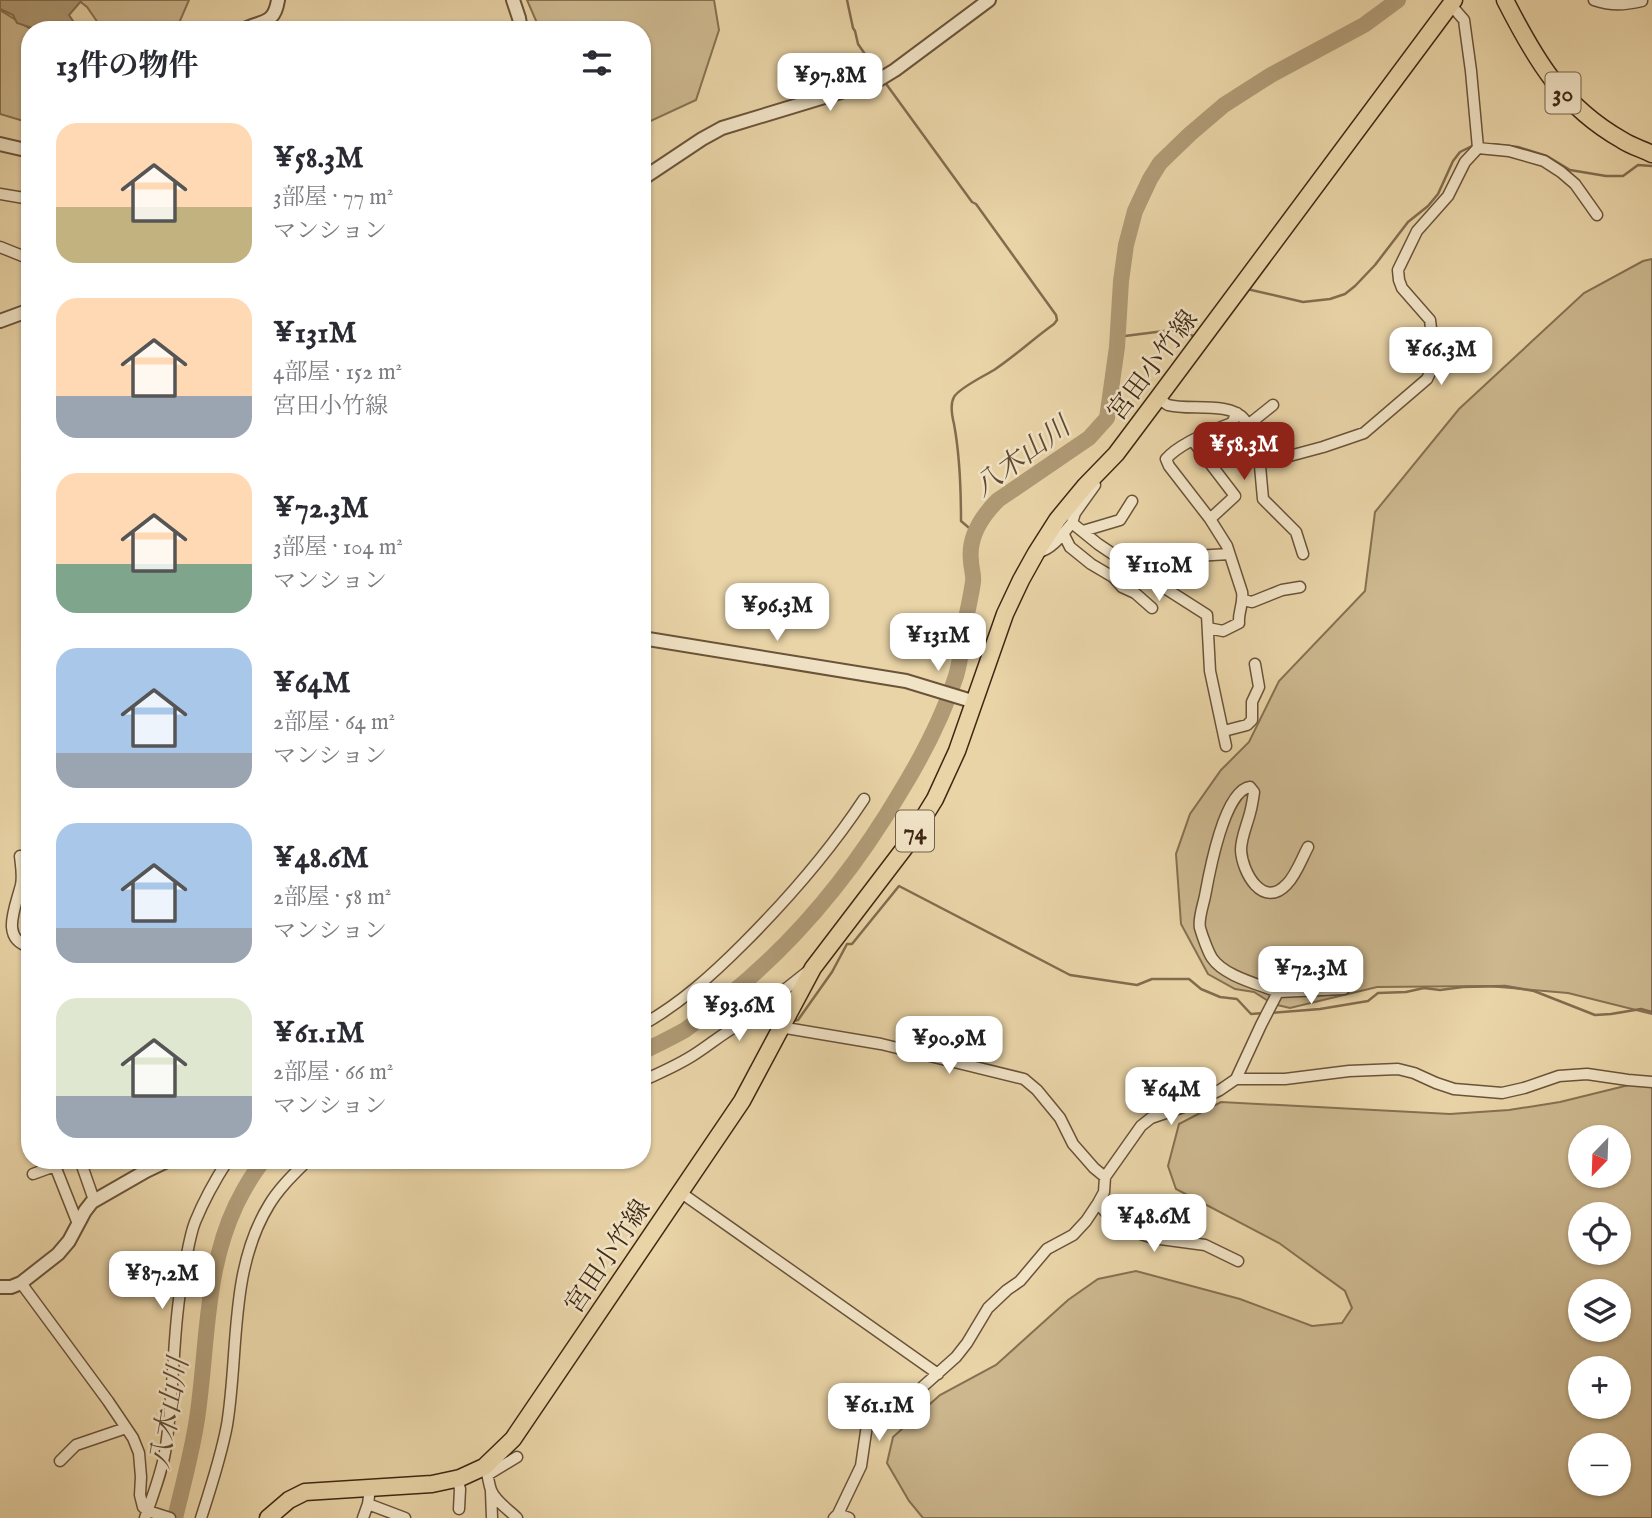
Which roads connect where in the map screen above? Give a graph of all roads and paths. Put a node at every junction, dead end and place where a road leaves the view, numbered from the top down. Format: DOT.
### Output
graph roads {
  1 [pos="278,0"];
  2 [pos="513,0"];
  3 [pos="989,0"];
  4 [pos="1506,0"];
  5 [pos="1594,0"];
  6 [pos="1642,1"];
  7 [pos="1452,2"];
  8 [pos="272,21"];
  9 [pos="520,21"];
  10 [pos="0,144"];
  11 [pos="1478,148"];
  12 [pos="21,149"];
  13 [pos="1652,154"];
  14 [pos="651,173"];
  15 [pos="0,194"];
  16 [pos="21,198"];
  17 [pos="1597,215"];
  18 [pos="0,247"];
  19 [pos="21,255"];
  20 [pos="21,313"];
  21 [pos="0,321"];
  22 [pos="1158,398"];
  23 [pos="1273,405"];
  24 [pos="1237,413"];
  25 [pos="1248,425"];
  26 [pos="1193,441"];
  27 [pos="1259,455"];
  28 [pos="1103,467"];
  29 [pos="1132,501"];
  30 [pos="1210,519"];
  31 [pos="1072,523"];
  32 [pos="1083,531"];
  33 [pos="1063,533"];
  34 [pos="1036,553"];
  35 [pos="1229,554"];
  36 [pos="1303,554"];
  37 [pos="1132,566"];
  38 [pos="1300,587"];
  39 [pos="1244,600"];
  40 [pos="1152,608"];
  41 [pos="1208,628"];
  42 [pos="651,639"];
  43 [pos="1255,664"];
  44 [pos="968,700"];
  45 [pos="1224,731"];
  46 [pos="1226,746"];
  47 [pos="864,800"];
  48 [pos="1308,847"];
  49 [pos="20,856"];
  50 [pos="21,869"];
  51 [pos="21,884"];
  52 [pos="21,944"];
  53 [pos="813,968"];
  54 [pos="1344,989"];
  55 [pos="1278,992"];
  56 [pos="651,1019"];
  57 [pos="780,1027"];
  58 [pos="651,1077"];
  59 [pos="1236,1079"];
  60 [pos="1652,1082"];
  61 [pos="47,1169"];
  62 [pos="56,1169"];
  63 [pos="83,1169"];
  64 [pos="150,1169"];
  65 [pos="222,1169"];
  66 [pos="299,1169"];
  67 [pos="33,1174"];
  68 [pos="1105,1177"];
  69 [pos="680,1192"];
  70 [pos="94,1200"];
  71 [pos="1098,1203"];
  72 [pos="78,1224"];
  73 [pos="1238,1261"];
  74 [pos="21,1283"];
  75 [pos="0,1287"];
  76 [pos="937,1374"];
  77 [pos="126,1428"];
  78 [pos="517,1457"];
  79 [pos="60,1461"];
  80 [pos="486,1471"];
  81 [pos="457,1478"];
  82 [pos="491,1490"];
  83 [pos="369,1496"];
  84 [pos="459,1509"];
  85 [pos="148,1514"];
  86 [pos="275,1516"];
  87 [pos="836,1516"];
  88 [pos="170,1518"];
  89 [pos="201,1518"];
  90 [pos="363,1518"];
  91 [pos="405,1518"];
  92 [pos="492,1518"];
  93 [pos="517,1518"];
  94 [pos="849,1518"];
  1 -- 8 [label="street"];
  2 -- 9 [label="street"];
  3 -- 14 [label="street"];
  4 -- 13 [label="main road, 30"];
  5 -- 6 [label="street"];
  7 -- 11 [label="street"];
  7 -- 22 [label="main road, 宮田小竹線 / 74"];
  10 -- 12 [label="street"];
  11 -- 17 [label="street"];
  11 -- 27 [label="street"];
  15 -- 16 [label="street"];
  18 -- 19 [label="street"];
  20 -- 21 [label="street"];
  22 -- 24 [label="street"];
  22 -- 28 [label="main road, 宮田小竹線 / 74"];
  23 -- 25 [label="street"];
  24 -- 25 [label="street"];
  24 -- 26 [label="street"];
  25 -- 27 [label="street"];
  26 -- 30 [label="street"];
  26 -- 30 [label="street"];
  27 -- 36 [label="street"];
  28 -- 31 [label="street"];
  28 -- 34 [label="main road, 宮田小竹線 / 74"];
  29 -- 32 [label="street"];
  30 -- 35 [label="street"];
  31 -- 32 [label="street"];
  31 -- 33 [label="street"];
  32 -- 37 [label="street"];
  33 -- 34 [label="street"];
  33 -- 40 [label="street"];
  34 -- 44 [label="main road, 宮田小竹線 / 74"];
  35 -- 37 [label="street"];
  35 -- 39 [label="street"];
  37 -- 41 [label="street"];
  38 -- 39 [label="street"];
  39 -- 41 [label="street"];
  41 -- 45 [label="street"];
  42 -- 44 [label="street"];
  43 -- 45 [label="street"];
  44 -- 53 [label="main road, 宮田小竹線 / 74"];
  45 -- 46 [label="street"];
  47 -- 56 [label="street"];
  48 -- 55 [label="street"];
  49 -- 50 [label="street"];
  51 -- 52 [label="street"];
  53 -- 57 [label="main road, 宮田小竹線 / 74"];
  53 -- 58 [label="street"];
  54 -- 55 [label="street"];
  55 -- 59 [label="street"];
  57 -- 68 [label="street"];
  57 -- 69 [label="main road, 宮田小竹線 / 74"];
  59 -- 60 [label="street"];
  59 -- 68 [label="street"];
  61 -- 67 [label="street"];
  62 -- 72 [label="street"];
  63 -- 70 [label="street"];
  64 -- 70 [label="street"];
  65 -- 85 [label="street"];
  66 -- 89 [label="street"];
  68 -- 71 [label="street"];
  69 -- 76 [label="street"];
  69 -- 80 [label="main road, 宮田小竹線 / 74"];
  70 -- 72 [label="street"];
  71 -- 73 [label="street"];
  71 -- 76 [label="street"];
  72 -- 74 [label="street"];
  74 -- 75 [label="street"];
  74 -- 77 [label="street"];
  76 -- 87 [label="street"];
  77 -- 79 [label="street"];
  77 -- 85 [label="street"];
  78 -- 80 [label="street"];
  80 -- 81 [label="main road, 宮田小竹線 / 74"];
  80 -- 82 [label="street"];
  81 -- 83 [label="main road, 宮田小竹線 / 74"];
  81 -- 84 [label="street"];
  82 -- 92 [label="street"];
  82 -- 93 [label="street"];
  83 -- 86 [label="main road, 宮田小竹線 / 74"];
  83 -- 90 [label="street"];
  83 -- 91 [label="street"];
  85 -- 88 [label="street"];
  87 -- 94 [label="street"];
}
